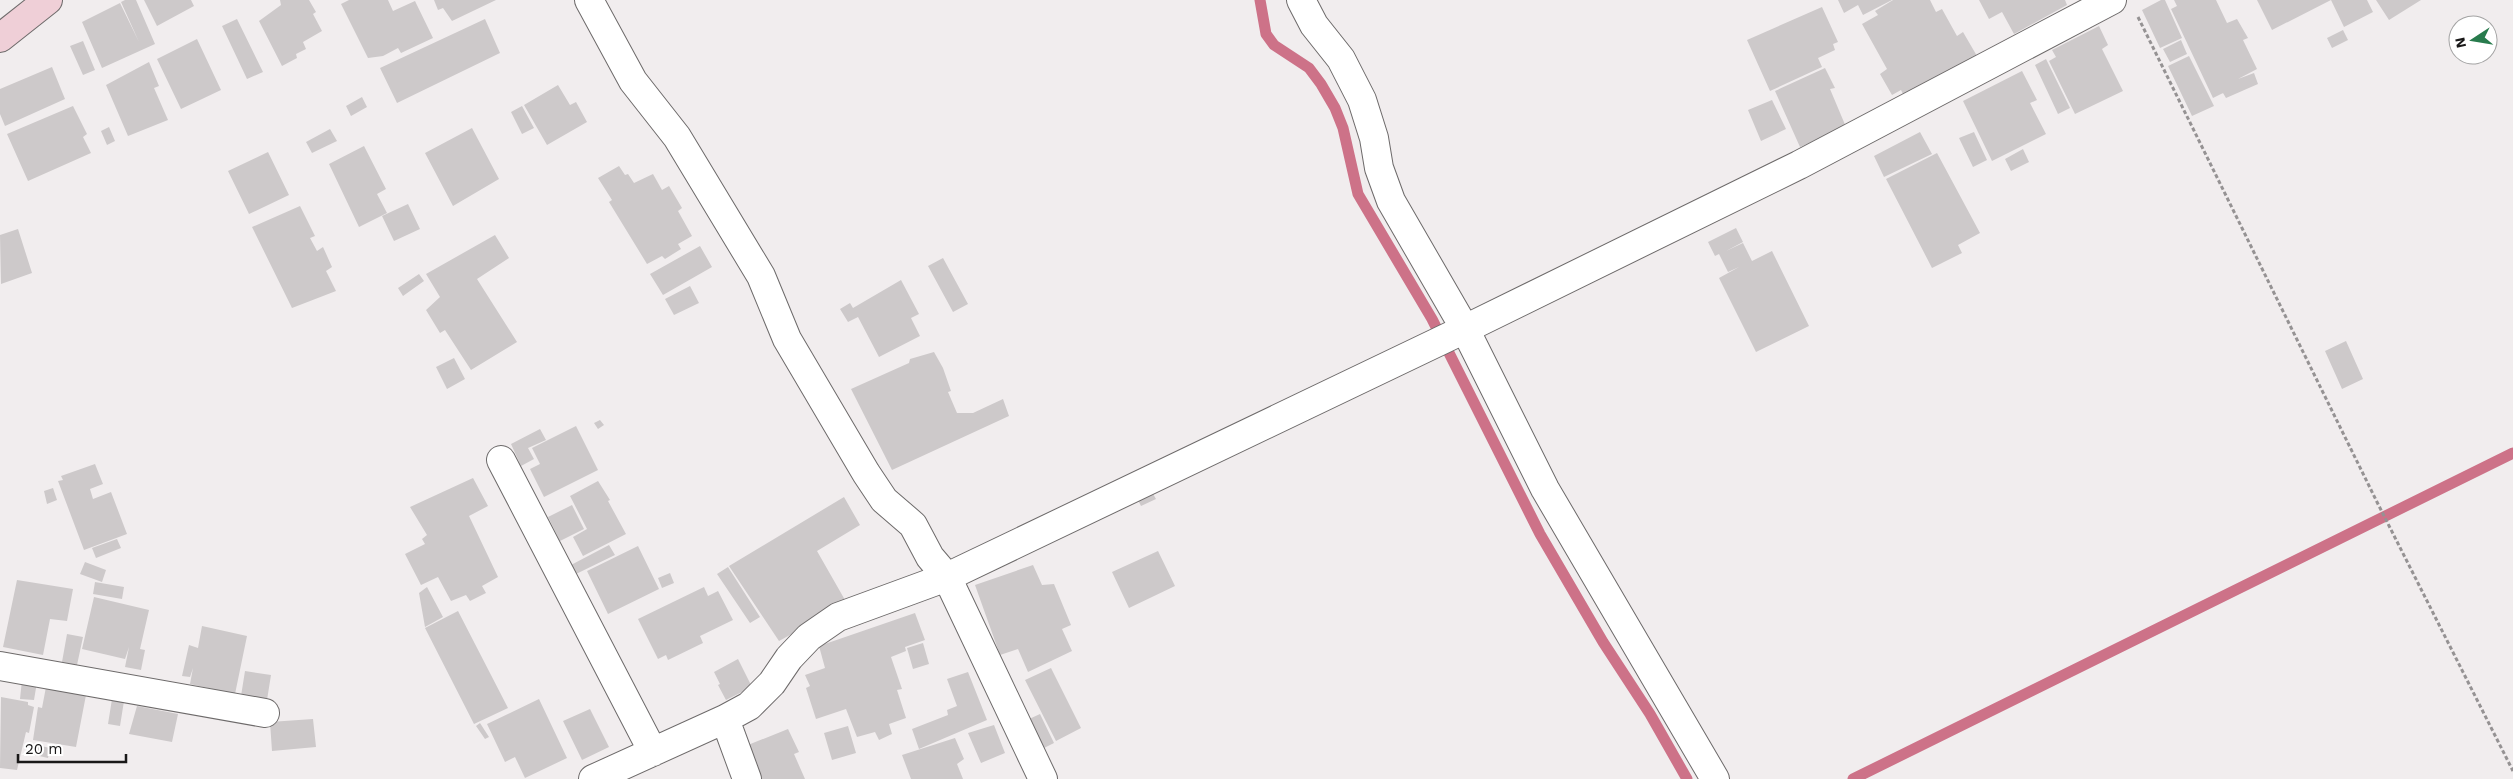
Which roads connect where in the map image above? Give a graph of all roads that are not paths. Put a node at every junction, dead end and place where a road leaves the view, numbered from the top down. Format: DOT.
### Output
graph roads {
  1 [pos="48,0"];
  2 [pos="589,0"];
  3 [pos="1301,0"];
  4 [pos="2123,4"];
  5 [pos="0,38"];
  6 [pos="1465,329"];
  7 [pos="501,460"];
  8 [pos="947,577"];
  9 [pos="0,666"];
  10 [pos="264,713"];
  11 [pos="725,718"];
  12 [pos="653,752"];
  13 [pos="593,779"];
  14 [pos="747,779"];
  15 [pos="1044,779"];
  16 [pos="1715,779"];
  1 -- 5 [label="main road"];
  2 -- 8 [label="street"];
  3 -- 6 [label="street"];
  4 -- 6 [label="street"];
  6 -- 8 [label="street"];
  6 -- 16 [label="street"];
  7 -- 12 [label="street"];
  8 -- 11 [label="street"];
  8 -- 15 [label="street"];
  9 -- 10 [label="street"];
  11 -- 12 [label="street"];
  11 -- 14 [label="street"];
  12 -- 13 [label="street"];
}
